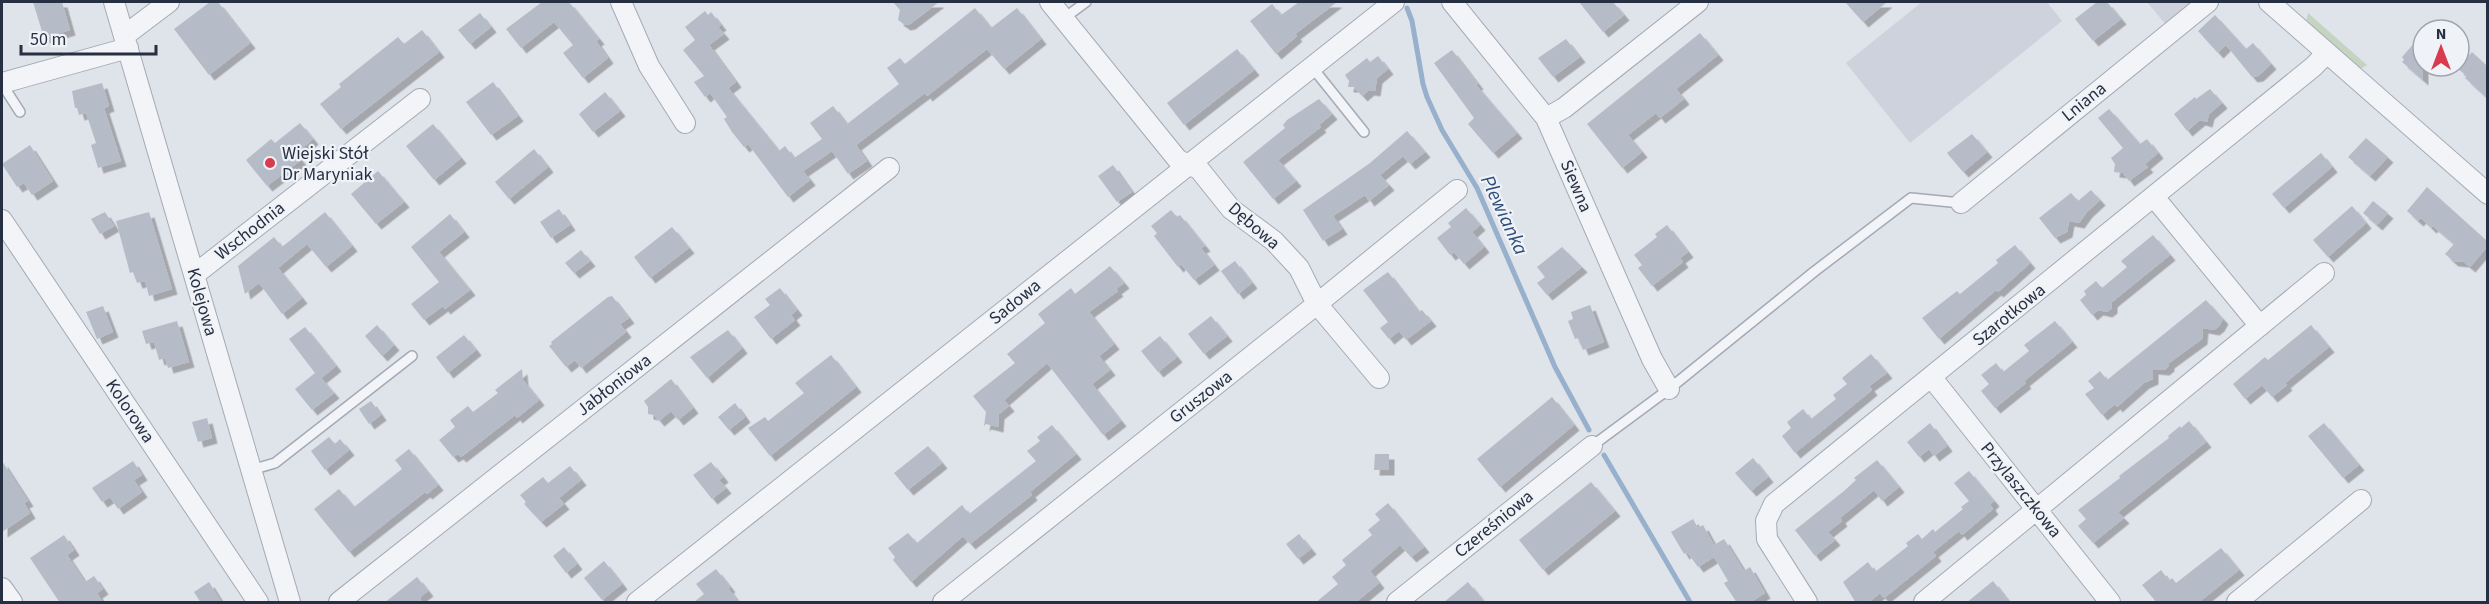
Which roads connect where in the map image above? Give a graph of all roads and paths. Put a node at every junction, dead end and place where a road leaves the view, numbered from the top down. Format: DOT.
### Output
graph roads {
  1 [pos="114,2"];
  2 [pos="169,2"];
  3 [pos="621,2"];
  4 [pos="1050,2"];
  5 [pos="1086,2"];
  6 [pos="1394,2"];
  7 [pos="1452,2"];
  8 [pos="1698,2"];
  9 [pos="2208,2"];
  10 [pos="2269,2"];
  11 [pos="1063,19"];
  12 [pos="126,42"];
  13 [pos="2327,53"];
  14 [pos="1312,67"];
  15 [pos="2,84"];
  16 [pos="420,99"];
  17 [pos="20,112"];
  18 [pos="1546,118"];
  19 [pos="685,123"];
  20 [pos="1364,132"];
  21 [pos="1187,164"];
  22 [pos="889,168"];
  23 [pos="1456,190"];
  24 [pos="2487,194"];
  25 [pos="2154,197"];
  26 [pos="1961,203"];
  27 [pos="2,220"];
  28 [pos="2324,273"];
  29 [pos="194,275"];
  30 [pos="1317,304"];
  31 [pos="2260,326"];
  32 [pos="412,356"];
  33 [pos="1379,378"];
  34 [pos="1932,378"];
  35 [pos="1669,389"];
  36 [pos="1592,446"];
  37 [pos="251,470"];
  38 [pos="2361,500"];
  39 [pos="2037,509"];
  40 [pos="2,588"];
  41 [pos="289,600"];
  42 [pos="12,603"];
  43 [pos="258,603"];
  44 [pos="269,603"];
  45 [pos="339,603"];
  46 [pos="637,603"];
  47 [pos="943,603"];
  48 [pos="1397,603"];
  49 [pos="1807,603"];
  50 [pos="1924,603"];
  51 [pos="2110,603"];
  52 [pos="2237,603"];
  1 -- 12 [label="street, Kolejowa"];
  2 -- 12 [label="street"];
  3 -- 19 [label="street"];
  4 -- 11 [label="street, Dębowa"];
  5 -- 11 [label="lane"];
  6 -- 14 [label="street, Sadowa"];
  7 -- 18 [label="street, Siewna"];
  8 -- 18 [label="street"];
  9 -- 26 [label="street, Lniana"];
  10 -- 13 [label="street"];
  11 -- 21 [label="street, Dębowa"];
  12 -- 15 [label="street"];
  12 -- 29 [label="street, Kolejowa"];
  13 -- 24 [label="street"];
  13 -- 25 [label="street, Szarotkowa"];
  14 -- 20 [label="lane"];
  14 -- 21 [label="street, Sadowa"];
  15 -- 17 [label="lane"];
  16 -- 29 [label="street, Wschodnia"];
  18 -- 35 [label="street, Siewna"];
  21 -- 30 [label="street, Dębowa"];
  21 -- 46 [label="street, Sadowa"];
  22 -- 45 [label="street, Jabłoniowa"];
  23 -- 30 [label="street, Gruszowa"];
  25 -- 31 [label="street"];
  25 -- 34 [label="street, Szarotkowa"];
  26 -- 35 [label="lane"];
  27 -- 43 [label="street, Kolorowa"];
  28 -- 31 [label="street"];
  29 -- 37 [label="street, Kolejowa"];
  30 -- 33 [label="street, Dębowa"];
  30 -- 47 [label="street, Gruszowa"];
  31 -- 39 [label="street"];
  32 -- 37 [label="lane"];
  34 -- 39 [label="street, Przylaszczkowa"];
  34 -- 49 [label="street, Szarotkowa"];
  35 -- 36 [label="lane"];
  36 -- 48 [label="street, Czereśniowa"];
  37 -- 41 [label="street, Kolejowa"];
  38 -- 52 [label="street"];
  39 -- 50 [label="street"];
  39 -- 51 [label="street, Przylaszczkowa"];
  40 -- 42 [label="street"];
  41 -- 44 [label="street"];
}
